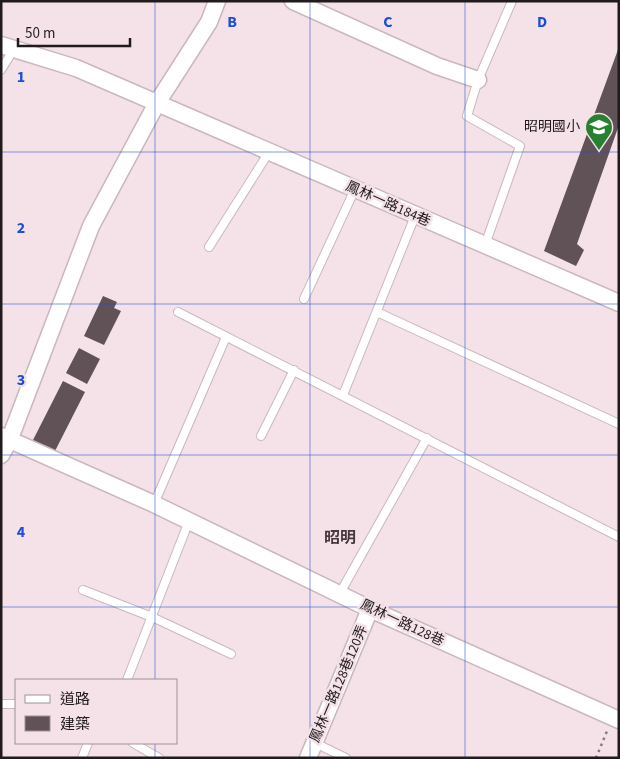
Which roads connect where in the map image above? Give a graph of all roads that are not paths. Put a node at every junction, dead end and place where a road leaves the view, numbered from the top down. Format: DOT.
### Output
graph roads {
  1 [pos="217,1"];
  2 [pos="293,1"];
  3 [pos="512,1"];
  4 [pos="8,47"];
  5 [pos="1,70"];
  6 [pos="478,80"];
  7 [pos="157,103"];
  8 [pos="269,152"];
  9 [pos="355,189"];
  10 [pos="416,216"];
  11 [pos="485,246"];
  12 [pos="208,247"];
  13 [pos="304,299"];
  14 [pos="619,303"];
  15 [pos="178,312"];
  16 [pos="377,312"];
  17 [pos="226,337"];
  18 [pos="294,370"];
  19 [pos="343,395"];
  20 [pos="619,424"];
  21 [pos="262,436"];
  22 [pos="427,438"];
  23 [pos="4,444"];
  24 [pos="154,504"];
  25 [pos="189,521"];
  26 [pos="619,537"];
  27 [pos="83,590"];
  28 [pos="340,593"];
  29 [pos="370,610"];
  30 [pos="152,617"];
  31 [pos="231,654"];
  32 [pos="127,679"];
  33 [pos="1,704"];
  34 [pos="15,704"];
  35 [pos="616,719"];
  36 [pos="315,743"];
  37 [pos="88,744"];
  38 [pos="135,744"];
  39 [pos="82,758"];
  40 [pos="159,758"];
  41 [pos="308,758"];
  42 [pos="346,758"];
  1 -- 7 [label="street"];
  2 -- 6 [label="street"];
  3 -- 6 [label="lane"];
  4 -- 5 [label="lane, 鳳林一路184巷"];
  4 -- 7 [label="street, 鳳林一路184巷"];
  6 -- 11 [label="lane"];
  7 -- 8 [label="street, 鳳林一路184巷"];
  7 -- 23 [label="street"];
  8 -- 9 [label="street, 鳳林一路184巷"];
  8 -- 12 [label="lane"];
  9 -- 10 [label="street, 鳳林一路184巷"];
  9 -- 13 [label="lane"];
  10 -- 11 [label="street, 鳳林一路184巷"];
  10 -- 16 [label="lane"];
  11 -- 14 [label="street, 鳳林一路184巷"];
  15 -- 17 [label="lane"];
  16 -- 19 [label="lane"];
  16 -- 20 [label="lane"];
  17 -- 18 [label="lane"];
  17 -- 24 [label="lane"];
  18 -- 19 [label="lane"];
  18 -- 21 [label="lane"];
  19 -- 22 [label="lane"];
  22 -- 26 [label="lane"];
  22 -- 28 [label="lane"];
  23 -- 24 [label="street, 鳳林一路128巷"];
  24 -- 25 [label="street, 鳳林一路128巷"];
  25 -- 28 [label="street, 鳳林一路128巷"];
  25 -- 30 [label="lane"];
  27 -- 30 [label="lane"];
  28 -- 29 [label="street, 鳳林一路128巷"];
  29 -- 35 [label="street, 鳳林一路128巷"];
  29 -- 36 [label="street, 鳳林一路128巷120弄"];
  30 -- 31 [label="lane"];
  30 -- 32 [label="lane"];
  33 -- 34 [label="lane"];
  36 -- 41 [label="street, 鳳林一路128巷120弄"];
  36 -- 42 [label="lane"];
  37 -- 39 [label="lane"];
  38 -- 40 [label="lane"];
}
